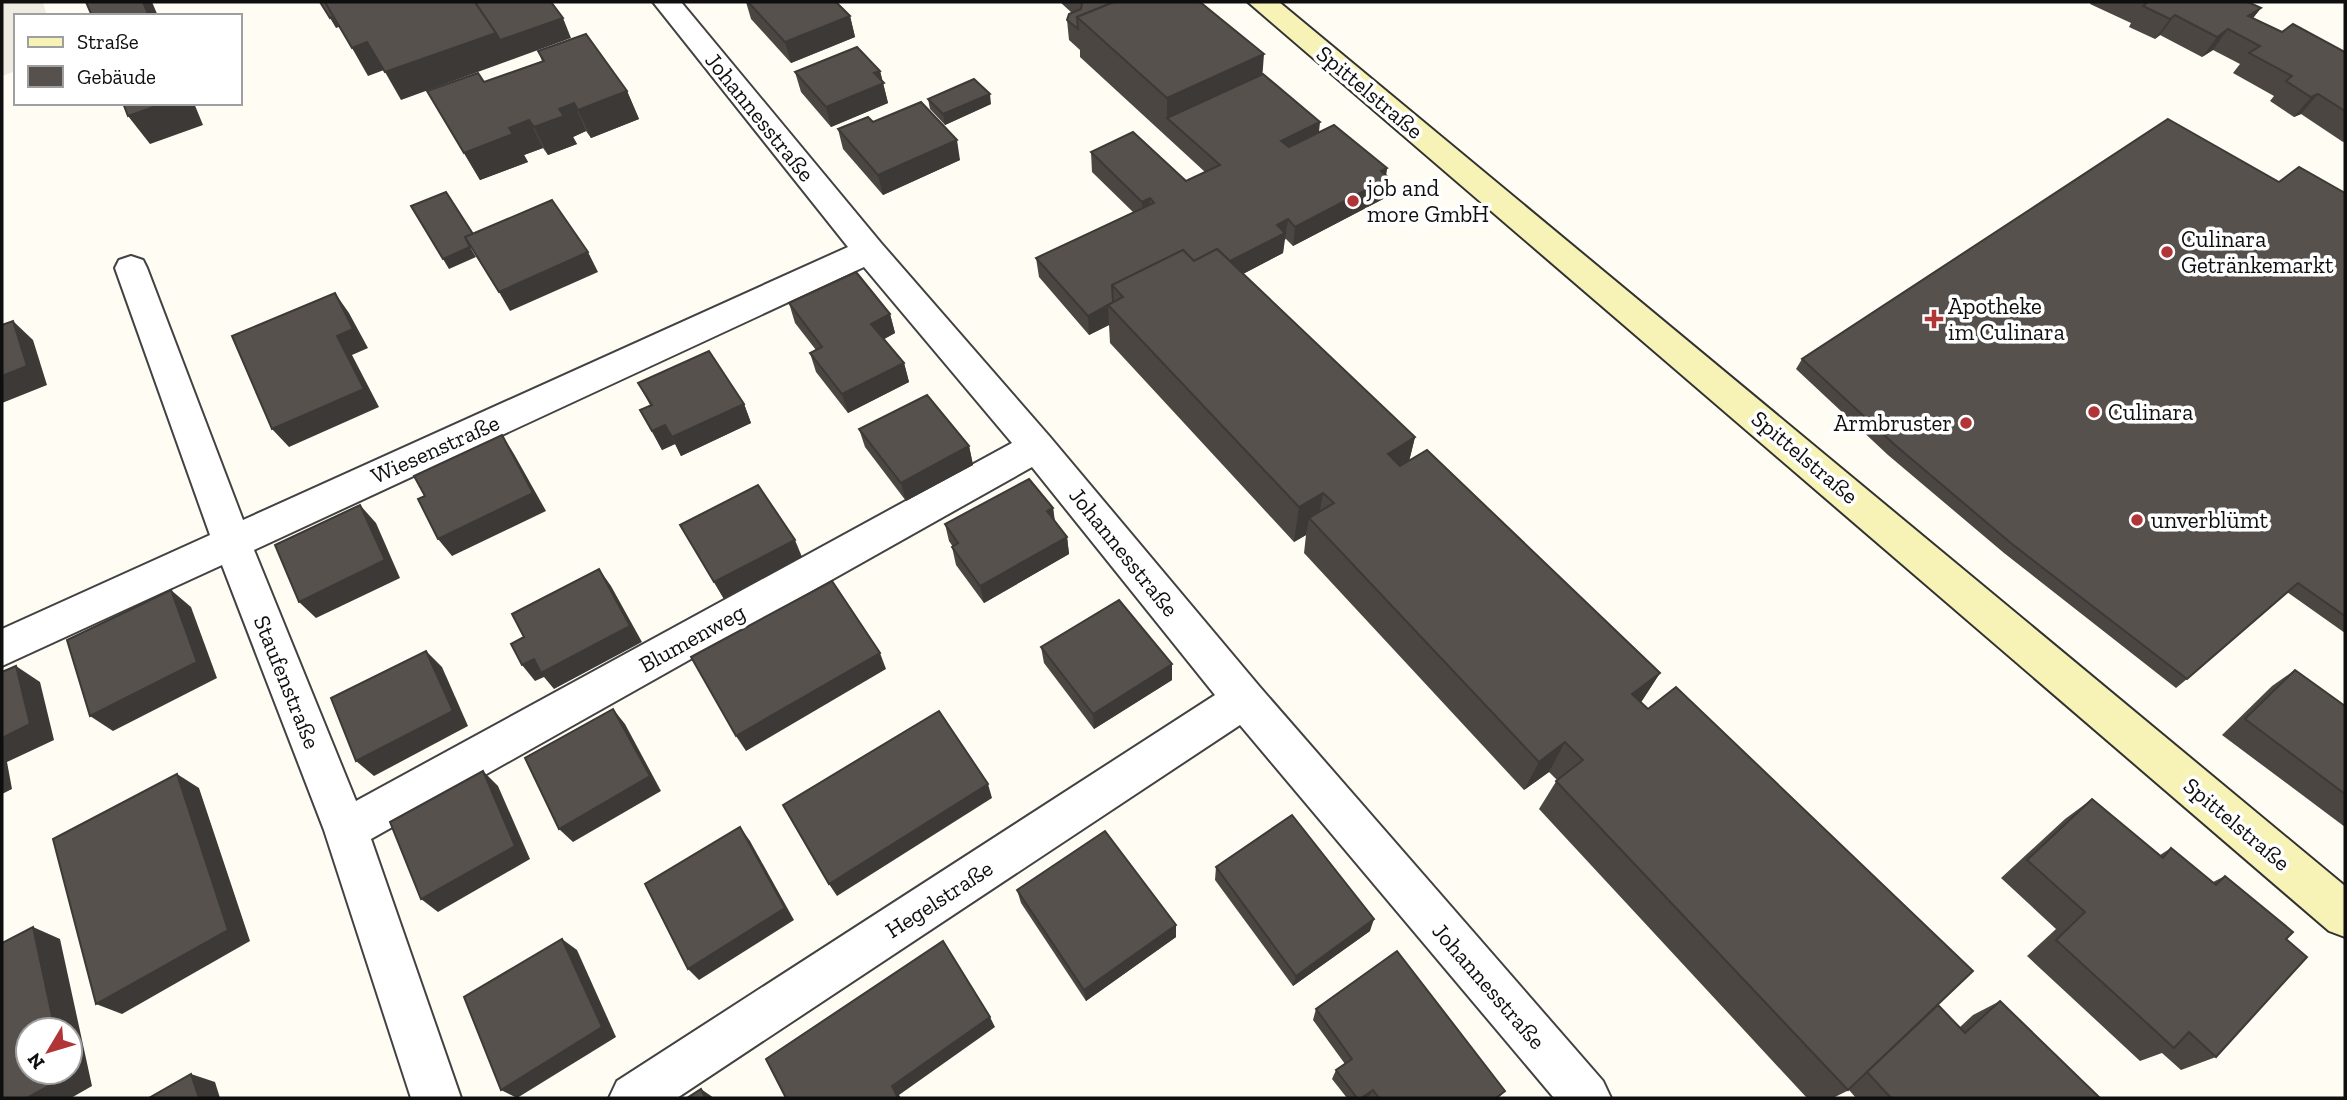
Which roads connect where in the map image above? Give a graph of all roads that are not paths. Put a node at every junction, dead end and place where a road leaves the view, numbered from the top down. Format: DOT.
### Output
graph roads {
  1 [pos="667,2"];
  2 [pos="1262,2"];
  3 [pos="869,251"];
  4 [pos="131,268"];
  5 [pos="1037,447"];
  6 [pos="232,542"];
  7 [pos="2,648"];
  8 [pos="1244,699"];
  9 [pos="346,830"];
  10 [pos="2345,915"];
  11 [pos="436,1098"];
  12 [pos="634,1098"];
  13 [pos="1586,1098"];
  1 -- 3 [label="street, Johannesstraße"];
  2 -- 10 [label="main road, Spittelstraße"];
  3 -- 5 [label="street, Johannesstraße"];
  3 -- 6 [label="street, Wiesenstraße"];
  4 -- 6 [label="street, Staufenstraße"];
  5 -- 8 [label="street, Johannesstraße"];
  5 -- 9 [label="street, Blumenweg"];
  6 -- 7 [label="street, Wiesenstraße"];
  6 -- 9 [label="street, Staufenstraße"];
  8 -- 12 [label="street, Hegelstraße"];
  8 -- 13 [label="street, Johannesstraße"];
  9 -- 11 [label="street, Staufenstraße"];
}
